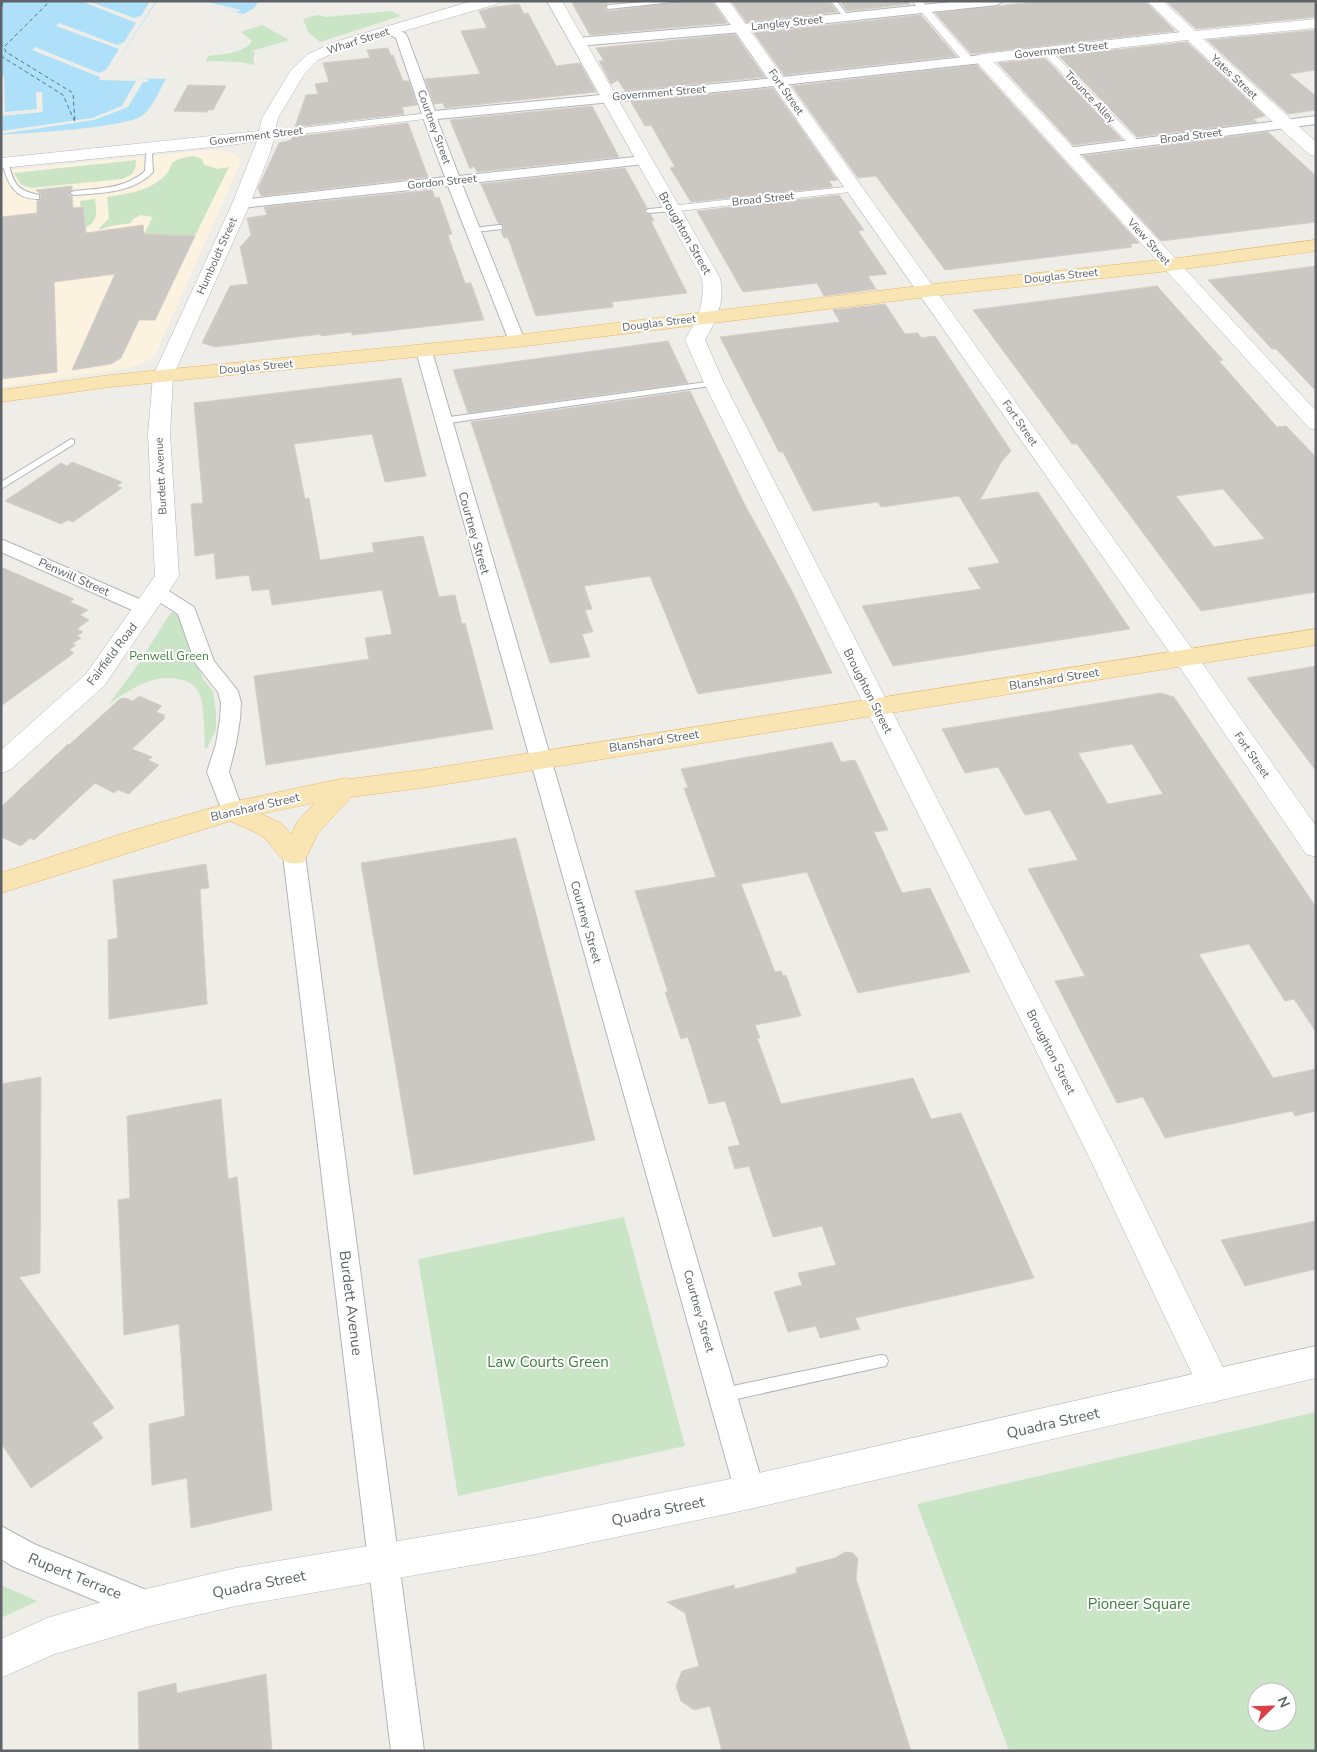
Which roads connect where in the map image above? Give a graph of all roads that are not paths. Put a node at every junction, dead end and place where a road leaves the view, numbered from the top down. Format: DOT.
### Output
graph roads {
  1 [pos="492,1"];
  2 [pos="554,1"];
  3 [pos="679,1"];
  4 [pos="721,1"];
  5 [pos="834,1"];
  6 [pos="997,1"];
  7 [pos="1154,1"];
  8 [pos="920,5"];
  9 [pos="609,7"];
  10 [pos="846,17"];
  11 [pos="1176,22"];
  12 [pos="1316,23"];
  13 [pos="742,28"];
  14 [pos="389,31"];
  15 [pos="1227,32"];
  16 [pos="1191,36"];
  17 [pos="577,42"];
  18 [pos="1046,51"];
  19 [pos="975,60"];
  20 [pos="778,81"];
  21 [pos="608,98"];
  22 [pos="429,116"];
  23 [pos="1316,120"];
  24 [pos="1284,124"];
  25 [pos="267,135"];
  26 [pos="1134,143"];
  27 [pos="153,148"];
  28 [pos="1316,151"];
  29 [pos="1067,152"];
  30 [pos="644,160"];
  31 [pos="3,162"];
  32 [pos="454,181"];
  33 [pos="855,188"];
  34 [pos="74,193"];
  35 [pos="36,197"];
  36 [pos="241,204"];
  37 [pos="670,209"];
  38 [pos="649,211"];
  39 [pos="499,227"];
  40 [pos="474,230"];
  41 [pos="1316,245"];
  42 [pos="1170,265"];
  43 [pos="928,291"];
  44 [pos="709,317"];
  45 [pos="517,341"];
  46 [pos="424,351"];
  47 [pos="163,376"];
  48 [pos="714,383"];
  49 [pos="1,396"];
  50 [pos="442,421"];
  51 [pos="1316,424"];
  52 [pos="71,442"];
  53 [pos="1,486"];
  54 [pos="1,545"];
  55 [pos="157,592"];
  56 [pos="1316,637"];
  57 [pos="1186,658"];
  58 [pos="878,706"];
  59 [pos="541,760"];
  60 [pos="1,764"];
  61 [pos="345,787"];
  62 [pos="232,811"];
  63 [pos="1316,846"];
  64 [pos="294,855"];
  65 [pos="1,883"];
  66 [pos="881,1361"];
  67 [pos="1316,1362"];
  68 [pos="1215,1386"];
  69 [pos="723,1395"];
  70 [pos="750,1492"];
  71 [pos="1,1541"];
  72 [pos="385,1562"];
  73 [pos="150,1607"];
  74 [pos="1,1659"];
  75 [pos="408,1751"];
  1 -- 14 [label="street, Wharf Street"];
  2 -- 17 [label="street, Broughton Street"];
  3 -- 9 [label="lane"];
  4 -- 13 [label="street, Fort Street"];
  5 -- 10 [label="lane"];
  6 -- 8 [label="street, Langley Street"];
  7 -- 11 [label="street, Yates Street"];
  8 -- 10 [label="street, Langley Street"];
  8 -- 19 [label="street"];
  10 -- 13 [label="street, Langley Street"];
  11 -- 15 [label="street"];
  11 -- 16 [label="street, Yates Street"];
  12 -- 15 [label="street, Government Street"];
  13 -- 17 [label="street, Langley Street"];
  13 -- 20 [label="street, Fort Street"];
  14 -- 22 [label="street, Courtney Street"];
  14 -- 25 [label="street, Wharf Street"];
  15 -- 16 [label="street, Government Street"];
  16 -- 18 [label="street, Government Street"];
  16 -- 24 [label="street, Yates Street"];
  17 -- 21 [label="street, Broughton Street"];
  18 -- 19 [label="street, Government Street"];
  18 -- 26 [label="street, Trounce Alley"];
  19 -- 20 [label="street, Government Street"];
  19 -- 29 [label="street, View Street"];
  20 -- 21 [label="street, Government Street"];
  20 -- 33 [label="street, Fort Street"];
  21 -- 22 [label="street, Government Street"];
  21 -- 30 [label="street, Broughton Street"];
  22 -- 25 [label="street, Government Street"];
  22 -- 32 [label="street, Courtney Street"];
  23 -- 24 [label="street, Broad Street"];
  24 -- 26 [label="street, Broad Street"];
  24 -- 28 [label="street, Yates Street"];
  25 -- 27 [label="street, Government Street"];
  25 -- 36 [label="street, Humboldt Street"];
  26 -- 29 [label="street, Broad Street"];
  27 -- 31 [label="street, Government Street"];
  27 -- 34 [label="lane"];
  29 -- 42 [label="street, View Street"];
  30 -- 32 [label="street, Gordon Street"];
  30 -- 37 [label="street, Broughton Street"];
  31 -- 35 [label="lane"];
  32 -- 36 [label="street, Gordon Street"];
  32 -- 40 [label="street, Courtney Street"];
  33 -- 37 [label="street, Broad Street"];
  33 -- 43 [label="street, Fort Street"];
  36 -- 47 [label="street, Humboldt Street"];
  37 -- 38 [label="lane"];
  37 -- 44 [label="street, Broughton Street"];
  39 -- 40 [label="lane"];
  40 -- 45 [label="street, Courtney Street"];
  41 -- 42 [label="main road, Douglas Street"];
  42 -- 43 [label="main road, Douglas Street"];
  42 -- 51 [label="street, View Street"];
  43 -- 44 [label="main road, Douglas Street"];
  43 -- 57 [label="street, Fort Street"];
  44 -- 45 [label="main road, Douglas Street"];
  44 -- 48 [label="street, Broughton Street"];
  45 -- 46 [label="main road, Douglas Street"];
  46 -- 47 [label="main road, Douglas Street"];
  46 -- 50 [label="street, Courtney Street"];
  47 -- 49 [label="main road, Douglas Street"];
  47 -- 55 [label="street, Burdett Avenue"];
  48 -- 50 [label="lane"];
  48 -- 58 [label="street, Broughton Street"];
  50 -- 59 [label="street, Courtney Street"];
  52 -- 53 [label="lane"];
  54 -- 55 [label="street, Penwill Street"];
  55 -- 60 [label="street, Fairfield Road"];
  55 -- 62 [label="street"];
  56 -- 57 [label="main road, Blanshard Street"];
  57 -- 58 [label="main road, Blanshard Street"];
  57 -- 63 [label="street, Fort Street"];
  58 -- 59 [label="main road, Blanshard Street"];
  58 -- 68 [label="street, Broughton Street"];
  59 -- 61 [label="main road, Blanshard Street"];
  59 -- 69 [label="street, Courtney Street"];
  61 -- 62 [label="main road, Blanshard Street"];
  61 -- 64 [label="main road"];
  62 -- 64 [label="main road"];
  62 -- 65 [label="main road, Blanshard Street"];
  64 -- 72 [label="street, Burdett Avenue"];
  66 -- 69 [label="lane"];
  67 -- 68 [label="street, Quadra Street"];
  68 -- 70 [label="street, Quadra Street"];
  69 -- 70 [label="street, Courtney Street"];
  70 -- 72 [label="street, Quadra Street"];
  71 -- 73 [label="street, Rupert Terrace"];
  72 -- 73 [label="street, Quadra Street"];
  72 -- 75 [label="street, Burdett Avenue"];
  73 -- 74 [label="street, Quadra Street"];
}
